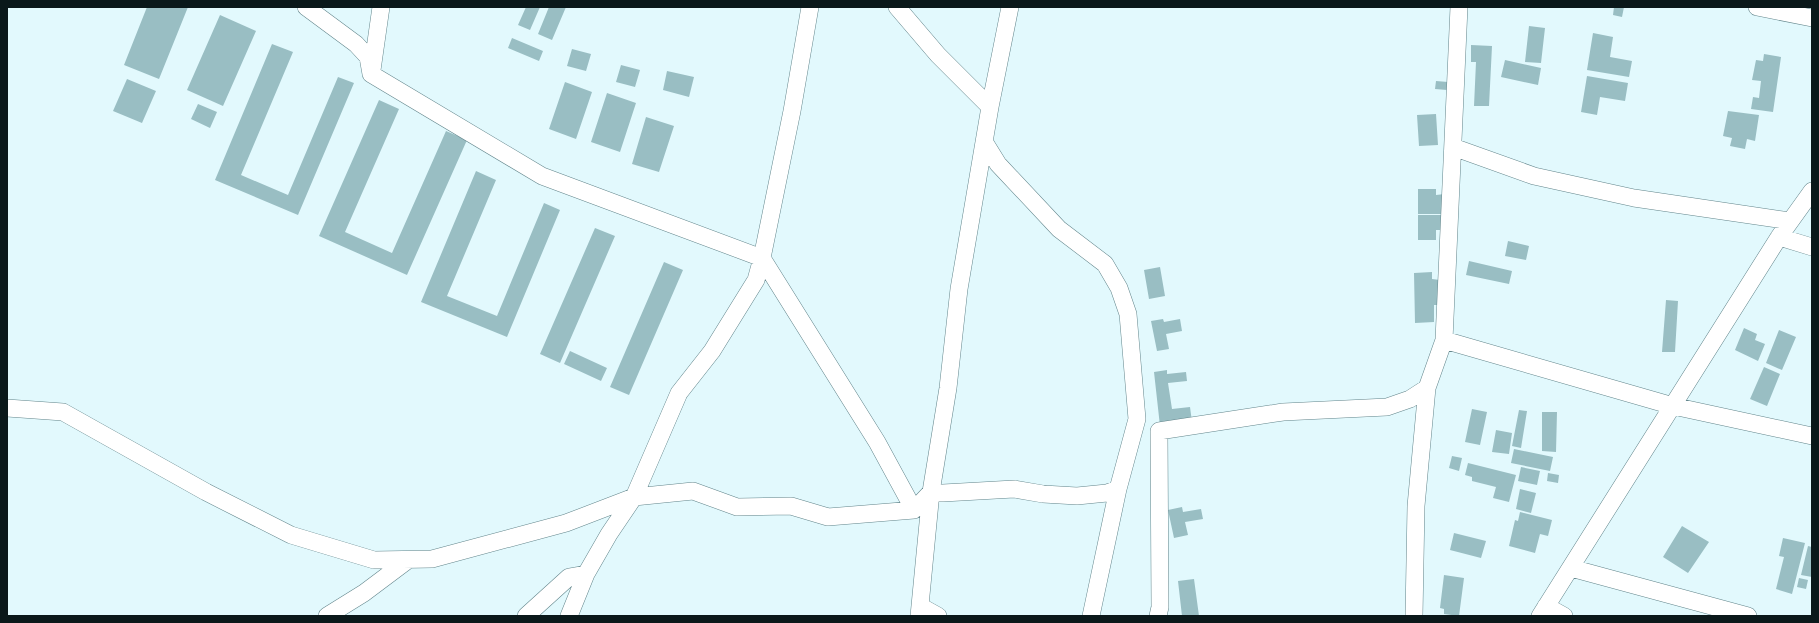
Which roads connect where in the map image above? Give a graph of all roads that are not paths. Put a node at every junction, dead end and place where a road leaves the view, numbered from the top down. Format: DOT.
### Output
graph roads {
  1 [pos="306,7"];
  2 [pos="381,7"];
  3 [pos="810,7"];
  4 [pos="897,7"];
  5 [pos="1010,7"];
  6 [pos="1459,7"];
  7 [pos="1757,7"];
  8 [pos="1812,18"];
  9 [pos="371,74"];
  10 [pos="990,107"];
  11 [pos="985,143"];
  12 [pos="1453,147"];
  13 [pos="1812,191"];
  14 [pos="1790,221"];
  15 [pos="1779,237"];
  16 [pos="1812,247"];
  17 [pos="762,258"];
  18 [pos="1444,340"];
  19 [pos="1427,388"];
  20 [pos="1673,406"];
  21 [pos="7,408"];
  22 [pos="1136,419"];
  23 [pos="1158,431"];
  24 [pos="1812,436"];
  25 [pos="1118,489"];
  26 [pos="932,492"];
  27 [pos="634,497"];
  28 [pos="914,510"];
  29 [pos="408,560"];
  30 [pos="1571,568"];
  31 [pos="586,574"];
  32 [pos="920,611"];
  33 [pos="1543,611"];
  34 [pos="327,616"];
  35 [pos="526,616"];
  36 [pos="569,616"];
  37 [pos="938,616"];
  38 [pos="1090,616"];
  39 [pos="1158,616"];
  40 [pos="1414,616"];
  41 [pos="1564,616"];
  42 [pos="1748,616"];
  1 -- 9 [label="street"];
  2 -- 9 [label="street"];
  3 -- 17 [label="street"];
  4 -- 10 [label="street"];
  5 -- 10 [label="street"];
  6 -- 12 [label="street"];
  7 -- 8 [label="street"];
  9 -- 17 [label="street"];
  10 -- 11 [label="street"];
  11 -- 22 [label="street"];
  11 -- 26 [label="street"];
  12 -- 14 [label="street"];
  12 -- 18 [label="street"];
  13 -- 14 [label="street"];
  14 -- 15 [label="street"];
  15 -- 16 [label="street"];
  15 -- 20 [label="street"];
  17 -- 27 [label="street"];
  17 -- 28 [label="street"];
  18 -- 19 [label="street"];
  18 -- 20 [label="street"];
  19 -- 23 [label="street"];
  19 -- 40 [label="street"];
  20 -- 24 [label="street"];
  20 -- 30 [label="street"];
  21 -- 29 [label="street"];
  22 -- 23 [label="street"];
  22 -- 25 [label="street"];
  23 -- 39 [label="street"];
  25 -- 26 [label="street"];
  25 -- 38 [label="street"];
  26 -- 28 [label="street"];
  26 -- 32 [label="street"];
  27 -- 28 [label="street"];
  27 -- 29 [label="street"];
  27 -- 31 [label="street"];
  29 -- 34 [label="street"];
  30 -- 33 [label="street"];
  30 -- 42 [label="street"];
  31 -- 35 [label="street"];
  31 -- 36 [label="street"];
  32 -- 37 [label="street"];
  33 -- 41 [label="street"];
}
